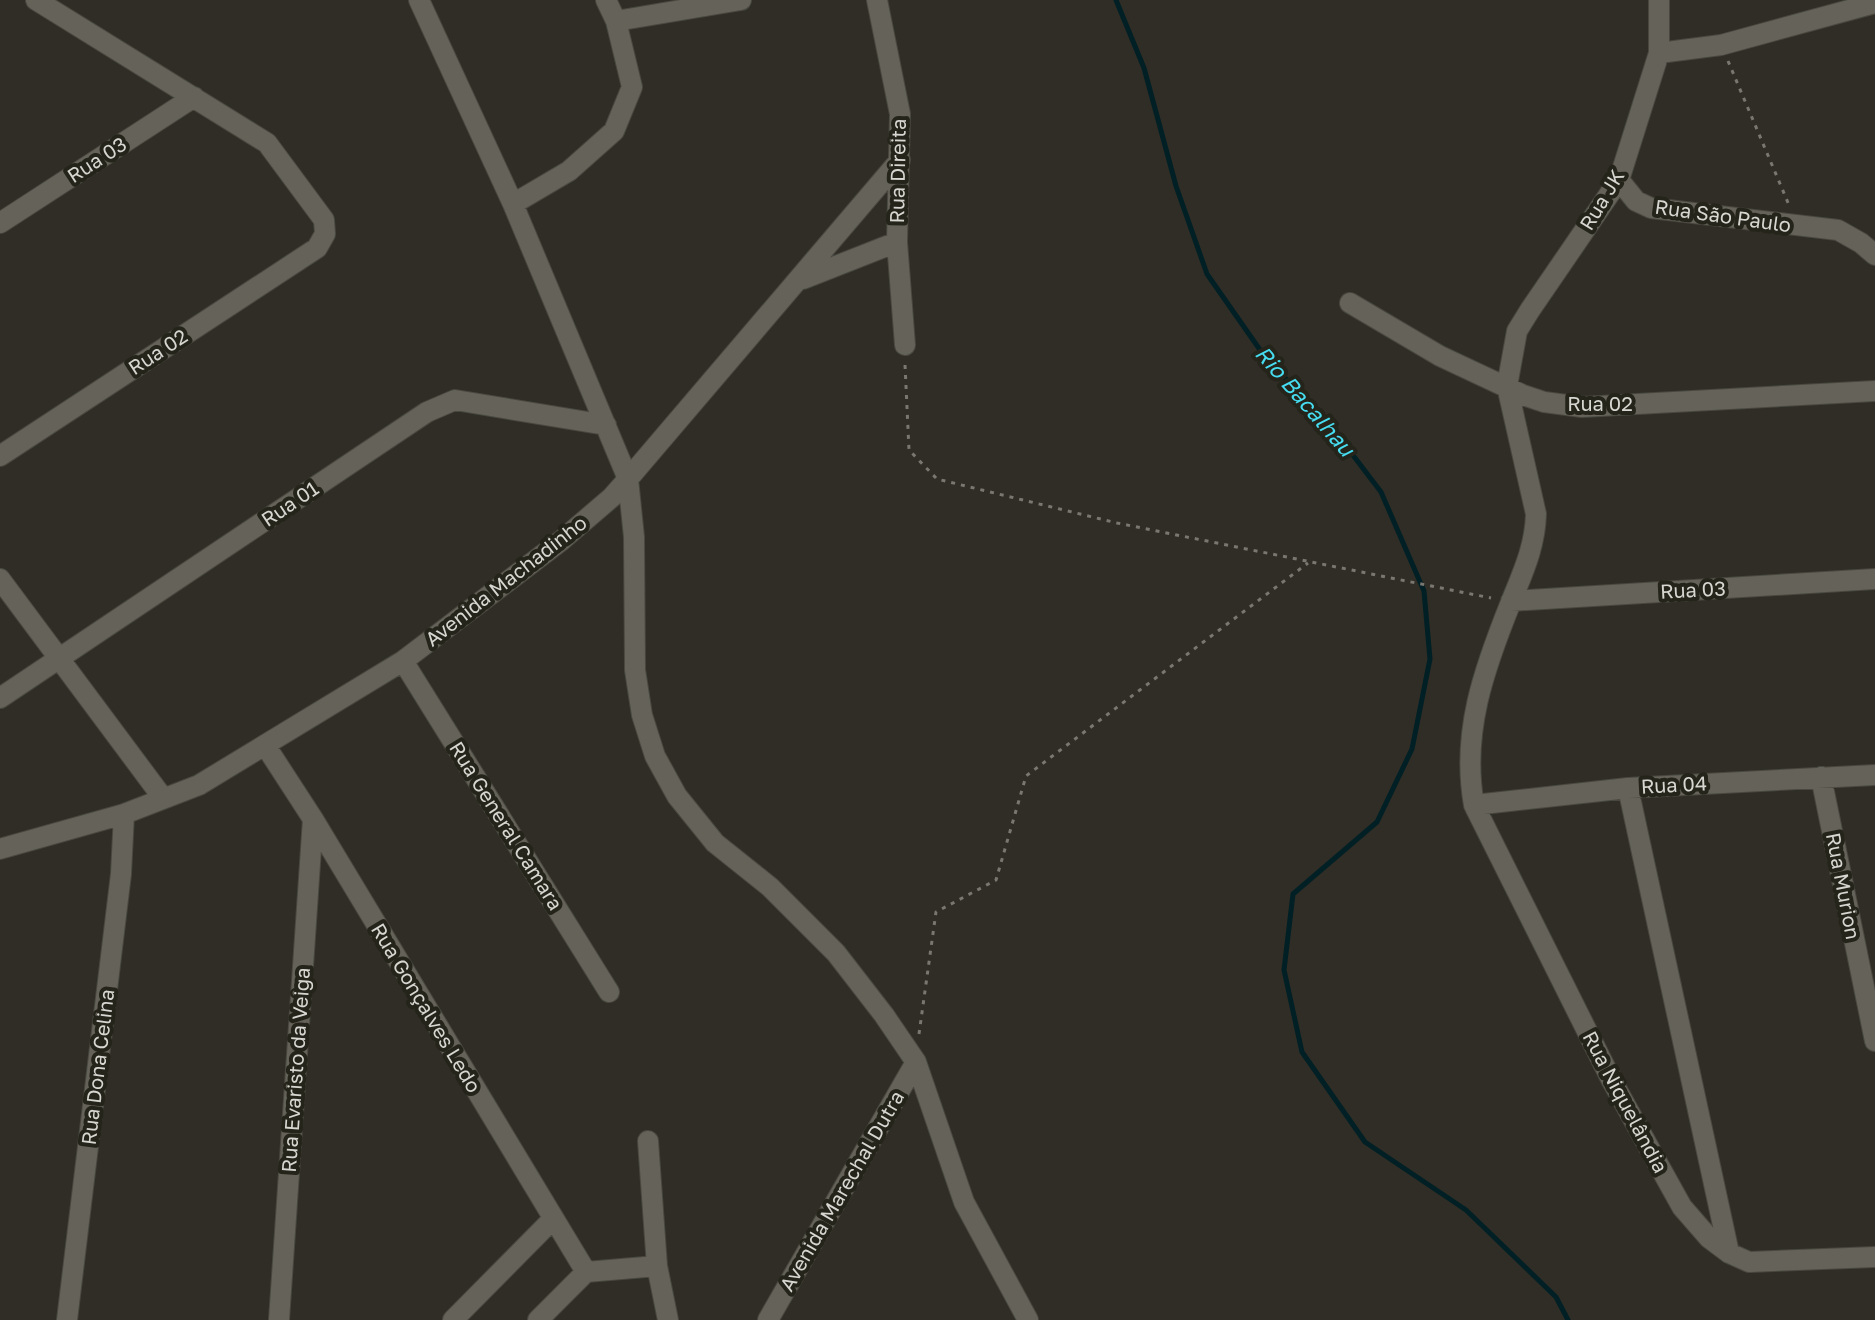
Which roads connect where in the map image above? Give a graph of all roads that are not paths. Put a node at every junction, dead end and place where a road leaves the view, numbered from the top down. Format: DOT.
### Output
graph roads {
  1 [pos="36,0"];
  2 [pos="419,0"];
  3 [pos="606,0"];
  4 [pos="741,0"];
  5 [pos="877,0"];
  6 [pos="1659,0"];
  7 [pos="1875,3"];
  8 [pos="616,21"];
  9 [pos="1659,53"];
  10 [pos="194,97"];
  11 [pos="900,160"];
  12 [pos="1619,180"];
  13 [pos="513,204"];
  14 [pos="0,223"];
  15 [pos="897,242"];
  16 [pos="1875,255"];
  17 [pos="800,280"];
  18 [pos="1350,303"];
  19 [pos="905,345"];
  20 [pos="1507,386"];
  21 [pos="1875,391"];
  22 [pos="606,425"];
  23 [pos="0,456"];
  24 [pos="628,479"];
  25 [pos="0,579"];
  26 [pos="1875,579"];
  27 [pos="1511,601"];
  28 [pos="58,660"];
  29 [pos="403,661"];
  30 [pos="0,698"];
  31 [pos="265,745"];
  32 [pos="1875,775"];
  33 [pos="1821,777"];
  34 [pos="1628,788"];
  35 [pos="163,798"];
  36 [pos="1474,805"];
  37 [pos="124,814"];
  38 [pos="313,819"];
  39 [pos="0,849"];
  40 [pos="609,992"];
  41 [pos="1875,1041"];
  42 [pos="916,1062"];
  43 [pos="648,1141"];
  44 [pos="553,1219"];
  45 [pos="1729,1253"];
  46 [pos="1875,1257"];
  47 [pos="657,1266"];
  48 [pos="586,1272"];
  49 [pos="67,1320"];
  50 [pos="279,1320"];
  51 [pos="453,1320"];
  52 [pos="538,1320"];
  53 [pos="668,1320"];
  54 [pos="768,1320"];
  55 [pos="1028,1320"];
  1 -- 10 [label="street"];
  2 -- 13 [label="street"];
  3 -- 8 [label="street"];
  4 -- 8 [label="street"];
  5 -- 11 [label="street, Rua Direita"];
  6 -- 9 [label="street, Rua JK"];
  7 -- 9 [label="street"];
  8 -- 13 [label="street"];
  9 -- 12 [label="street, Rua JK"];
  10 -- 14 [label="street, Rua 03"];
  10 -- 23 [label="street, Rua 02"];
  11 -- 15 [label="street, Rua Direita"];
  11 -- 17 [label="street, Avenida Machadinho"];
  12 -- 16 [label="street, Rua São Paulo"];
  12 -- 20 [label="street, Rua JK"];
  13 -- 22 [label="street"];
  15 -- 17 [label="street"];
  15 -- 19 [label="street, Rua Direita"];
  17 -- 24 [label="street, Avenida Machadinho"];
  18 -- 20 [label="street, Rua 02"];
  20 -- 21 [label="street, Rua 02"];
  20 -- 27 [label="street, Rua Niquelândia"];
  22 -- 24 [label="street"];
  22 -- 28 [label="street, Rua 01"];
  24 -- 29 [label="street, Avenida Machadinho"];
  24 -- 42 [label="street"];
  25 -- 28 [label="street"];
  26 -- 27 [label="street, Rua 03"];
  27 -- 36 [label="street, Rua Niquelândia"];
  28 -- 30 [label="street, Rua 01"];
  28 -- 35 [label="street"];
  29 -- 31 [label="street, Avenida Machadinho"];
  29 -- 40 [label="street, Rua General Camara"];
  31 -- 35 [label="street, Avenida Machadinho"];
  31 -- 38 [label="street, Rua Gonçalves Ledo"];
  32 -- 33 [label="street, Rua 04"];
  33 -- 34 [label="street, Rua 04"];
  33 -- 41 [label="street, Rua Murion"];
  34 -- 36 [label="street, Rua 04"];
  34 -- 45 [label="street"];
  35 -- 37 [label="street, Avenida Machadinho"];
  36 -- 45 [label="street, Rua Niquelândia"];
  37 -- 39 [label="street, Avenida Machadinho"];
  37 -- 49 [label="street, Rua Dona Celina"];
  38 -- 44 [label="street, Rua Gonçalves Ledo"];
  38 -- 50 [label="street, Rua Evaristo da Veiga"];
  42 -- 54 [label="street, Avenida Marechal Dutra"];
  42 -- 55 [label="street"];
  43 -- 47 [label="street"];
  44 -- 48 [label="street, Rua Gonçalves Ledo"];
  44 -- 51 [label="street"];
  45 -- 46 [label="street, Rua Niquelândia"];
  47 -- 48 [label="street"];
  47 -- 53 [label="street"];
  48 -- 52 [label="street"];
}
